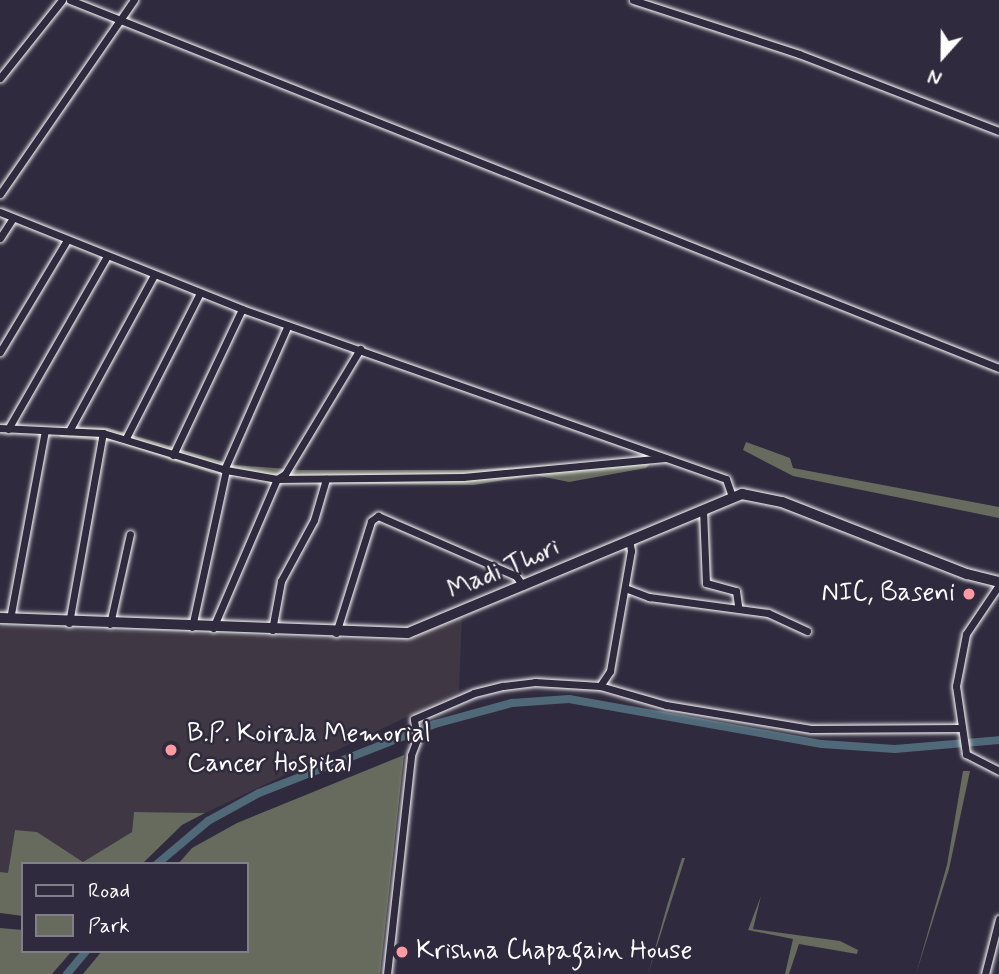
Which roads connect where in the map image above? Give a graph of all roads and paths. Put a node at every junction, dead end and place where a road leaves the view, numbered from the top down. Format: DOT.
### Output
graph roads {
  1 [pos="62,0"];
  2 [pos="70,0"];
  3 [pos="134,0"];
  4 [pos="633,0"];
  5 [pos="122,21"];
  6 [pos="0,78"];
  7 [pos="998,127"];
  8 [pos="0,194"];
  9 [pos="0,212"];
  10 [pos="13,218"];
  11 [pos="0,238"];
  12 [pos="67,240"];
  13 [pos="107,256"];
  14 [pos="154,275"];
  15 [pos="200,293"];
  16 [pos="242,309"];
  17 [pos="288,325"];
  18 [pos="360,349"];
  19 [pos="0,352"];
  20 [pos="999,368"];
  21 [pos="4,428"];
  22 [pos="45,431"];
  23 [pos="69,431"];
  24 [pos="103,433"];
  25 [pos="126,438"];
  26 [pos="173,455"];
  27 [pos="669,458"];
  28 [pos="225,470"];
  29 [pos="277,479"];
  30 [pos="326,479"];
  31 [pos="732,496"];
  32 [pos="703,509"];
  33 [pos="130,534"];
  34 [pos="629,539"];
  35 [pos="999,583"];
  36 [pos="523,586"];
  37 [pos="625,588"];
  38 [pos="738,606"];
  39 [pos="5,619"];
  40 [pos="69,623"];
  41 [pos="110,624"];
  42 [pos="192,627"];
  43 [pos="214,628"];
  44 [pos="272,630"];
  45 [pos="807,631"];
  46 [pos="336,633"];
  47 [pos="600,686"];
  48 [pos="962,732"];
  49 [pos="999,771"];
  50 [pos="999,919"];
  51 [pos="387,974"];
  52 [pos="985,974"];
  1 -- 6 [label="street"];
  2 -- 5 [label="street"];
  3 -- 5 [label="street"];
  4 -- 7 [label="street"];
  5 -- 8 [label="street"];
  5 -- 20 [label="street"];
  9 -- 10 [label="street"];
  10 -- 11 [label="street"];
  10 -- 12 [label="street"];
  12 -- 13 [label="street"];
  12 -- 19 [label="street"];
  13 -- 14 [label="street"];
  13 -- 21 [label="street"];
  14 -- 15 [label="street"];
  14 -- 23 [label="street"];
  15 -- 16 [label="street"];
  15 -- 25 [label="street"];
  16 -- 17 [label="street"];
  16 -- 26 [label="street"];
  17 -- 18 [label="street"];
  17 -- 28 [label="street"];
  18 -- 27 [label="street"];
  18 -- 29 [label="street"];
  21 -- 22 [label="street"];
  22 -- 23 [label="street"];
  22 -- 39 [label="street"];
  23 -- 24 [label="street"];
  24 -- 25 [label="street"];
  24 -- 40 [label="street"];
  25 -- 26 [label="street"];
  26 -- 28 [label="street"];
  27 -- 30 [label="street"];
  27 -- 31 [label="street"];
  28 -- 29 [label="street"];
  28 -- 42 [label="street"];
  29 -- 30 [label="street"];
  29 -- 43 [label="street"];
  30 -- 44 [label="street"];
  31 -- 32 [label="main road, Madi Thori"];
  31 -- 35 [label="main road, Madi Thori"];
  32 -- 34 [label="main road, Madi Thori"];
  32 -- 38 [label="street"];
  33 -- 41 [label="street"];
  34 -- 36 [label="main road, Madi Thori"];
  34 -- 37 [label="street"];
  35 -- 48 [label="street"];
  36 -- 46 [label="main road, Madi Thori"];
  36 -- 46 [label="street"];
  37 -- 38 [label="street"];
  37 -- 47 [label="street"];
  38 -- 45 [label="street"];
  39 -- 40 [label="main road, Madi Thori"];
  40 -- 41 [label="main road, Madi Thori"];
  41 -- 42 [label="main road, Madi Thori"];
  42 -- 43 [label="main road, Madi Thori"];
  43 -- 44 [label="main road, Madi Thori"];
  44 -- 46 [label="main road, Madi Thori"];
  47 -- 48 [label="street"];
  47 -- 51 [label="street"];
  48 -- 49 [label="street"];
  50 -- 52 [label="street"];
}
